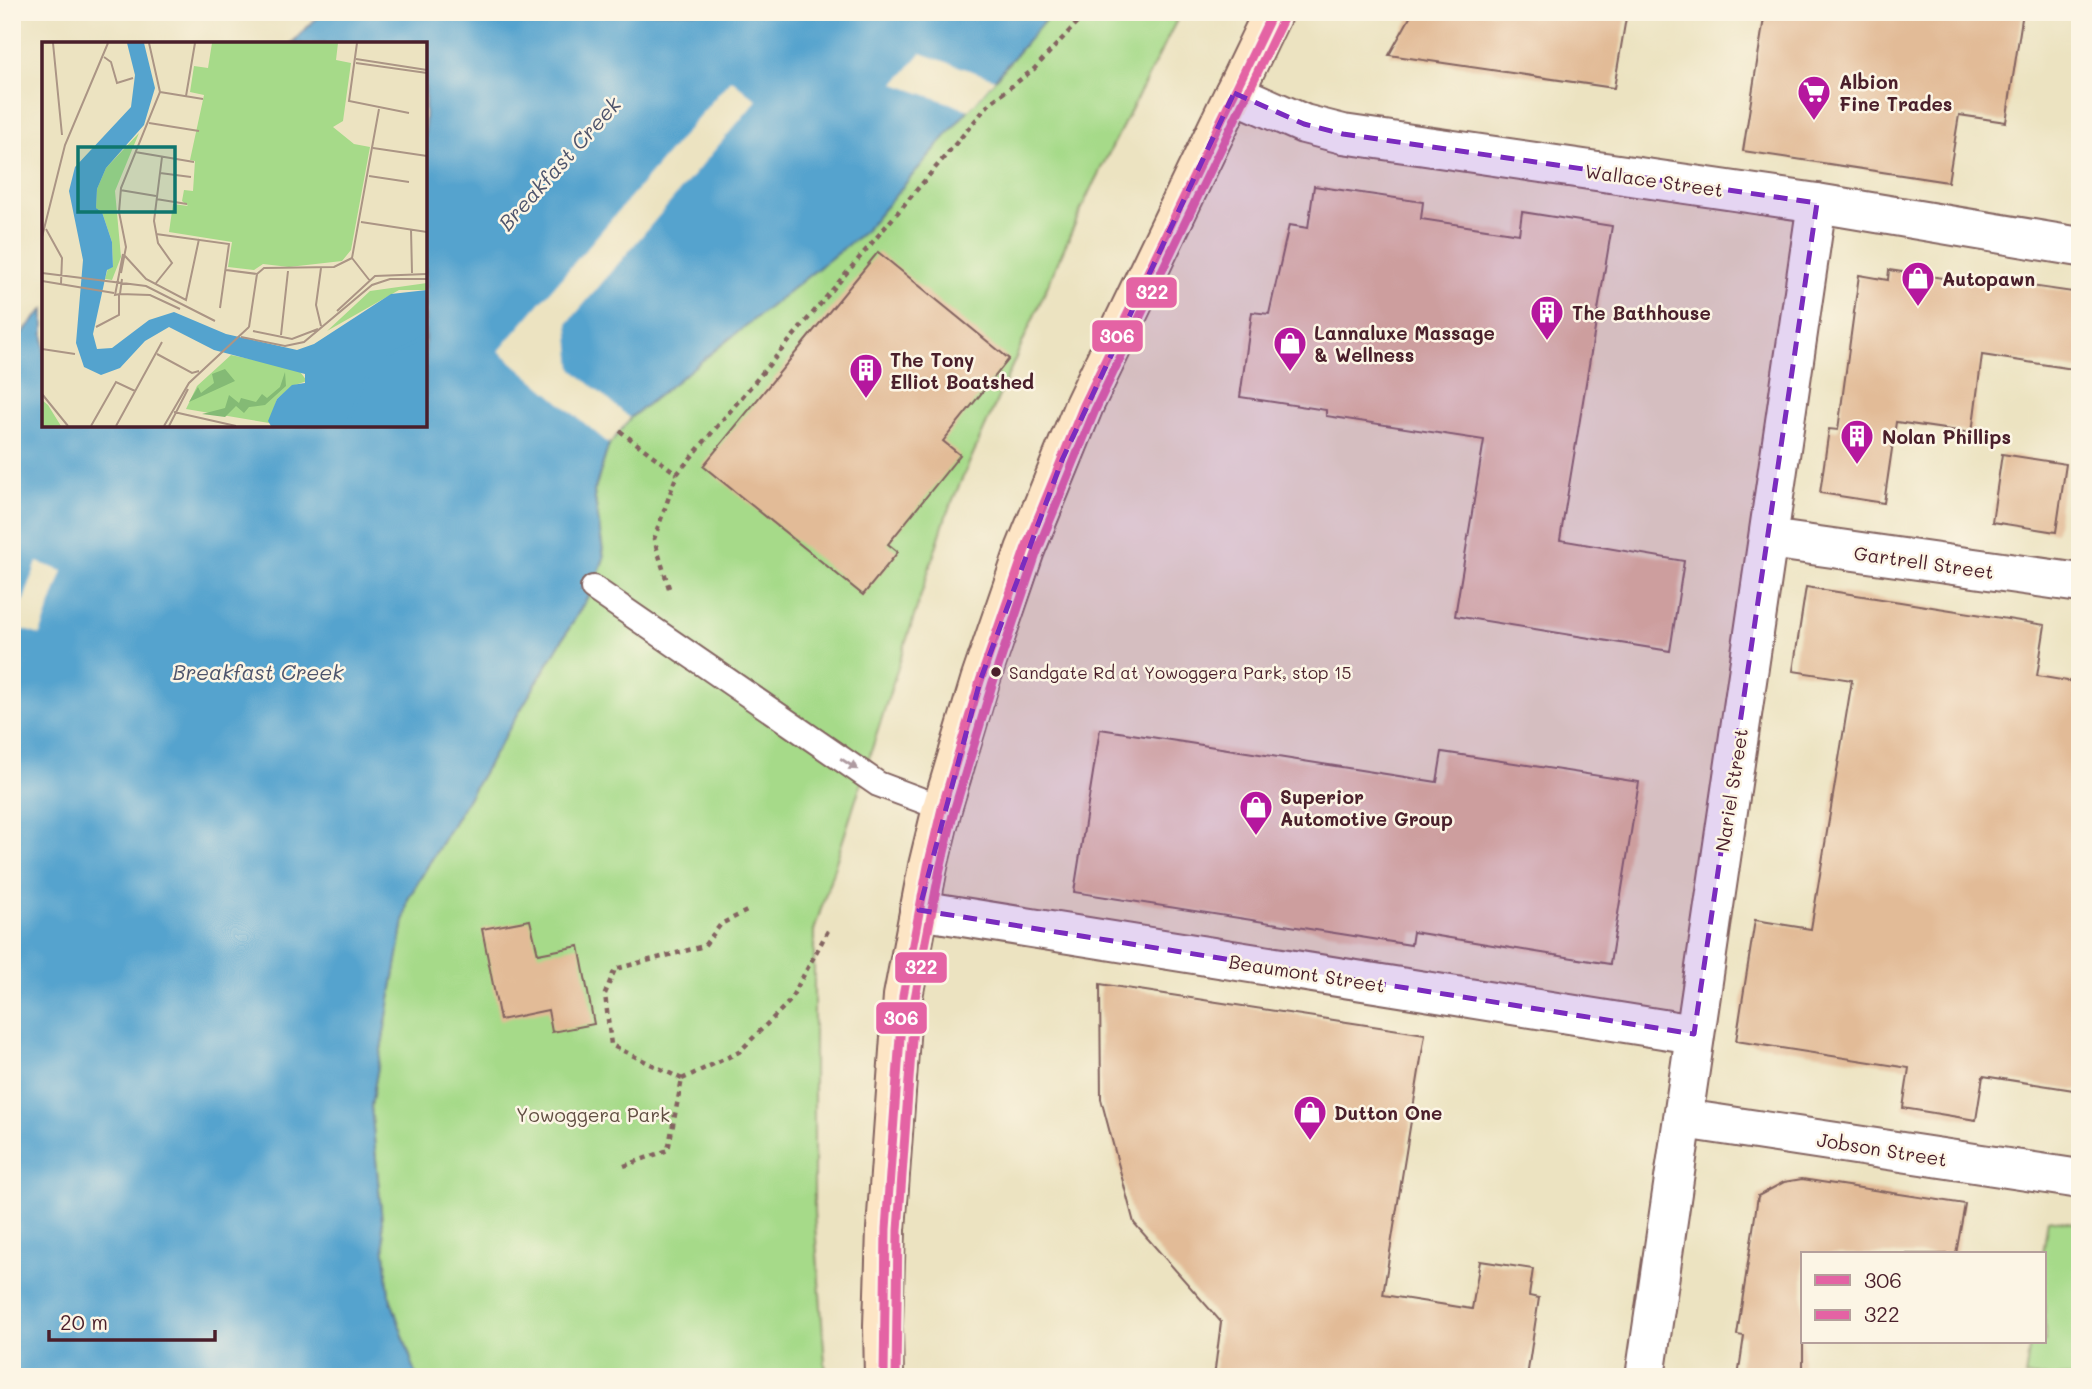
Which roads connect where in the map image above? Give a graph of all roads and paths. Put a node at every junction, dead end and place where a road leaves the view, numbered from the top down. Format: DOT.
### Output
graph roads {
  1 [pos="1087,12"];
  2 [pos="1273,12"];
  3 [pos="1234,93"];
  4 [pos="1817,203"];
  5 [pos="2080,247"];
  6 [pos="620,431"];
  7 [pos="677,474"];
  8 [pos="654,538"];
  9 [pos="1769,539"];
  10 [pos="2080,583"];
  11 [pos="593,588"];
  12 [pos="942,808"];
  13 [pos="919,910"];
  14 [pos="747,911"];
  15 [pos="830,927"];
  16 [pos="1694,1034"];
  17 [pos="682,1079"];
  18 [pos="1684,1119"];
  19 [pos="624,1166"];
  20 [pos="2080,1179"];
  21 [pos="884,1377"];
  22 [pos="1645,1377"];
  1 -- 7 [label="path"];
  2 -- 3 [label="main road"];
  3 -- 4 [label="street, Wallace Street"];
  3 -- 12 [label="main road"];
  4 -- 5 [label="street, Wallace Street"];
  4 -- 9 [label="street, Nariel Street"];
  6 -- 7 [label="path"];
  7 -- 8 [label="path"];
  9 -- 10 [label="street, Gartrell Street"];
  9 -- 16 [label="street, Nariel Street"];
  11 -- 12 [label="lane, one-way"];
  12 -- 13 [label="main road"];
  13 -- 16 [label="street, Beaumont Street"];
  13 -- 21 [label="main road"];
  14 -- 17 [label="path"];
  15 -- 17 [label="path"];
  16 -- 18 [label="street, Nariel Street"];
  17 -- 19 [label="path"];
  18 -- 20 [label="street, Jobson Street"];
  18 -- 22 [label="street, Nariel Street"];
}
